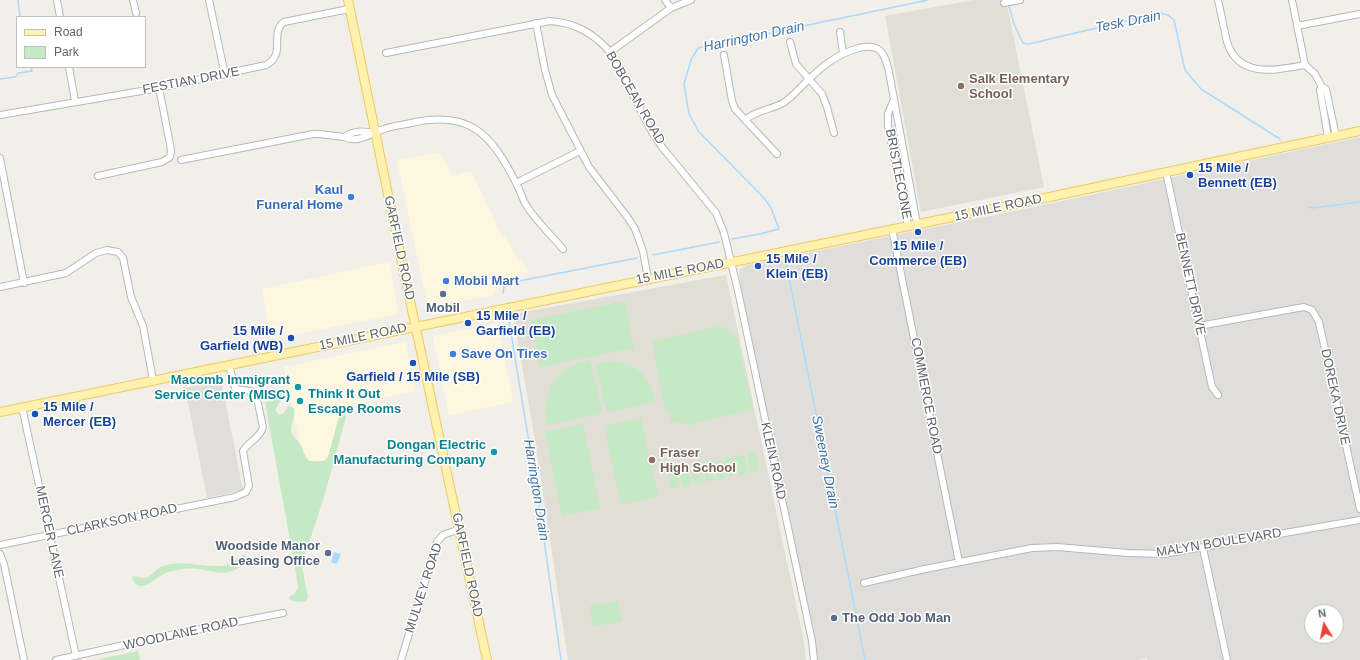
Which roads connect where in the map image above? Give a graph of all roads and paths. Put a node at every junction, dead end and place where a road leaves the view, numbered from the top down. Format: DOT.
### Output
graph roads {
  1 [pos="57,0"];
  2 [pos="133,0"];
  3 [pos="209,0"];
  4 [pos="348,0"];
  5 [pos="665,0"];
  6 [pos="691,0"];
  7 [pos="1020,0"];
  8 [pos="1218,0"];
  9 [pos="1292,0"];
  10 [pos="1004,3"];
  11 [pos="671,8"];
  12 [pos="349,9"];
  13 [pos="136,13"];
  14 [pos="1360,14"];
  15 [pos="60,16"];
  16 [pos="536,23"];
  17 [pos="1297,26"];
  18 [pos="840,32"];
  19 [pos="790,42"];
  20 [pos="610,52"];
  21 [pos="386,53"];
  22 [pos="843,53"];
  23 [pos="724,55"];
  24 [pos="1305,65"];
  25 [pos="69,68"];
  26 [pos="224,75"];
  27 [pos="809,80"];
  28 [pos="159,88"];
  29 [pos="894,98"];
  30 [pos="75,101"];
  31 [pos="0,114"];
  32 [pos="745,120"];
  33 [pos="1360,131"];
  34 [pos="375,133"];
  35 [pos="834,134"];
  36 [pos="1332,137"];
  37 [pos="580,151"];
  38 [pos="777,154"];
  39 [pos="0,158"];
  40 [pos="181,160"];
  41 [pos="1166,172"];
  42 [pos="98,176"];
  43 [pos="516,183"];
  44 [pos="918,224"];
  45 [pos="908,226"];
  46 [pos="892,229"];
  47 [pos="563,250"];
  48 [pos="731,262"];
  49 [pos="648,279"];
  50 [pos="24,283"];
  51 [pos="0,287"];
  52 [pos="416,326"];
  53 [pos="1199,326"];
  54 [pos="229,365"];
  55 [pos="153,380"];
  56 [pos="1218,395"];
  57 [pos="22,407"];
  58 [pos="0,412"];
  59 [pos="1360,509"];
  60 [pos="1360,520"];
  61 [pos="460,529"];
  62 [pos="49,535"];
  63 [pos="0,545"];
  64 [pos="1203,548"];
  65 [pos="0,554"];
  66 [pos="959,562"];
  67 [pos="864,583"];
  68 [pos="283,613"];
  69 [pos="76,656"];
  70 [pos="24,660"];
  71 [pos="56,660"];
  72 [pos="401,660"];
  73 [pos="487,660"];
  74 [pos="814,660"];
  75 [pos="1227,660"];
  1 -- 15 [label="street"];
  2 -- 13 [label="street"];
  3 -- 26 [label="street"];
  4 -- 12 [label="main road, GARFIELD ROAD"];
  5 -- 11 [label="street"];
  6 -- 11 [label="street"];
  7 -- 10 [label="street"];
  8 -- 24 [label="street"];
  9 -- 17 [label="street"];
  11 -- 20 [label="street"];
  12 -- 26 [label="street, FESTIAN DRIVE"];
  12 -- 34 [label="main road, GARFIELD ROAD"];
  14 -- 17 [label="street"];
  16 -- 20 [label="street, BOBCEAN ROAD"];
  16 -- 21 [label="street, BOBCEAN ROAD"];
  16 -- 37 [label="street"];
  17 -- 24 [label="street"];
  18 -- 22 [label="street"];
  19 -- 27 [label="street"];
  20 -- 48 [label="street, BOBCEAN ROAD"];
  22 -- 27 [label="street, BRISTLECONE"];
  22 -- 29 [label="street, BRISTLECONE"];
  23 -- 32 [label="street"];
  24 -- 36 [label="street"];
  25 -- 30 [label="street"];
  26 -- 28 [label="street, FESTIAN DRIVE"];
  27 -- 32 [label="street, BRISTLECONE"];
  27 -- 35 [label="street"];
  28 -- 30 [label="street, FESTIAN DRIVE"];
  28 -- 42 [label="street"];
  29 -- 44 [label="street, BRISTLECONE"];
  29 -- 45 [label="street, BRISTLECONE"];
  30 -- 31 [label="street, FESTIAN DRIVE"];
  32 -- 38 [label="street"];
  33 -- 36 [label="main road, 15 MILE ROAD"];
  34 -- 40 [label="street"];
  34 -- 43 [label="street"];
  34 -- 52 [label="main road, GARFIELD ROAD"];
  36 -- 41 [label="main road, 15 MILE ROAD"];
  37 -- 43 [label="street"];
  37 -- 49 [label="street"];
  39 -- 50 [label="street"];
  41 -- 44 [label="main road, 15 MILE ROAD"];
  41 -- 53 [label="street, BENNETT DRIVE"];
  43 -- 47 [label="street"];
  44 -- 45 [label="main road, 15 MILE ROAD"];
  45 -- 46 [label="main road, 15 MILE ROAD"];
  46 -- 48 [label="main road, 15 MILE ROAD"];
  46 -- 66 [label="street, COMMERCE ROAD"];
  48 -- 49 [label="main road, 15 MILE ROAD"];
  48 -- 74 [label="street, KLEIN ROAD"];
  49 -- 52 [label="main road, 15 MILE ROAD"];
  50 -- 51 [label="street"];
  50 -- 55 [label="street"];
  52 -- 54 [label="main road, 15 MILE ROAD"];
  52 -- 61 [label="main road, GARFIELD ROAD"];
  53 -- 56 [label="street, BENNETT DRIVE"];
  53 -- 59 [label="street, DOREKA DRIVE"];
  54 -- 55 [label="main road, 15 MILE ROAD"];
  54 -- 62 [label="street, CLARKSON ROAD"];
  55 -- 57 [label="main road, 15 MILE ROAD"];
  57 -- 58 [label="main road, 15 MILE ROAD"];
  57 -- 62 [label="street, MERCER LANE"];
  60 -- 64 [label="street, MALYN BOULEVARD"];
  61 -- 72 [label="street, MULVEY ROAD"];
  61 -- 73 [label="main road, GARFIELD ROAD"];
  62 -- 63 [label="street, CLARKSON ROAD"];
  62 -- 69 [label="street, MERCER LANE"];
  64 -- 66 [label="street, MALYN BOULEVARD"];
  64 -- 75 [label="street"];
  65 -- 70 [label="street"];
  66 -- 67 [label="street, MALYN BOULEVARD"];
  68 -- 69 [label="street, WOODLANE ROAD"];
  69 -- 71 [label="street, WOODLANE ROAD"];
}
